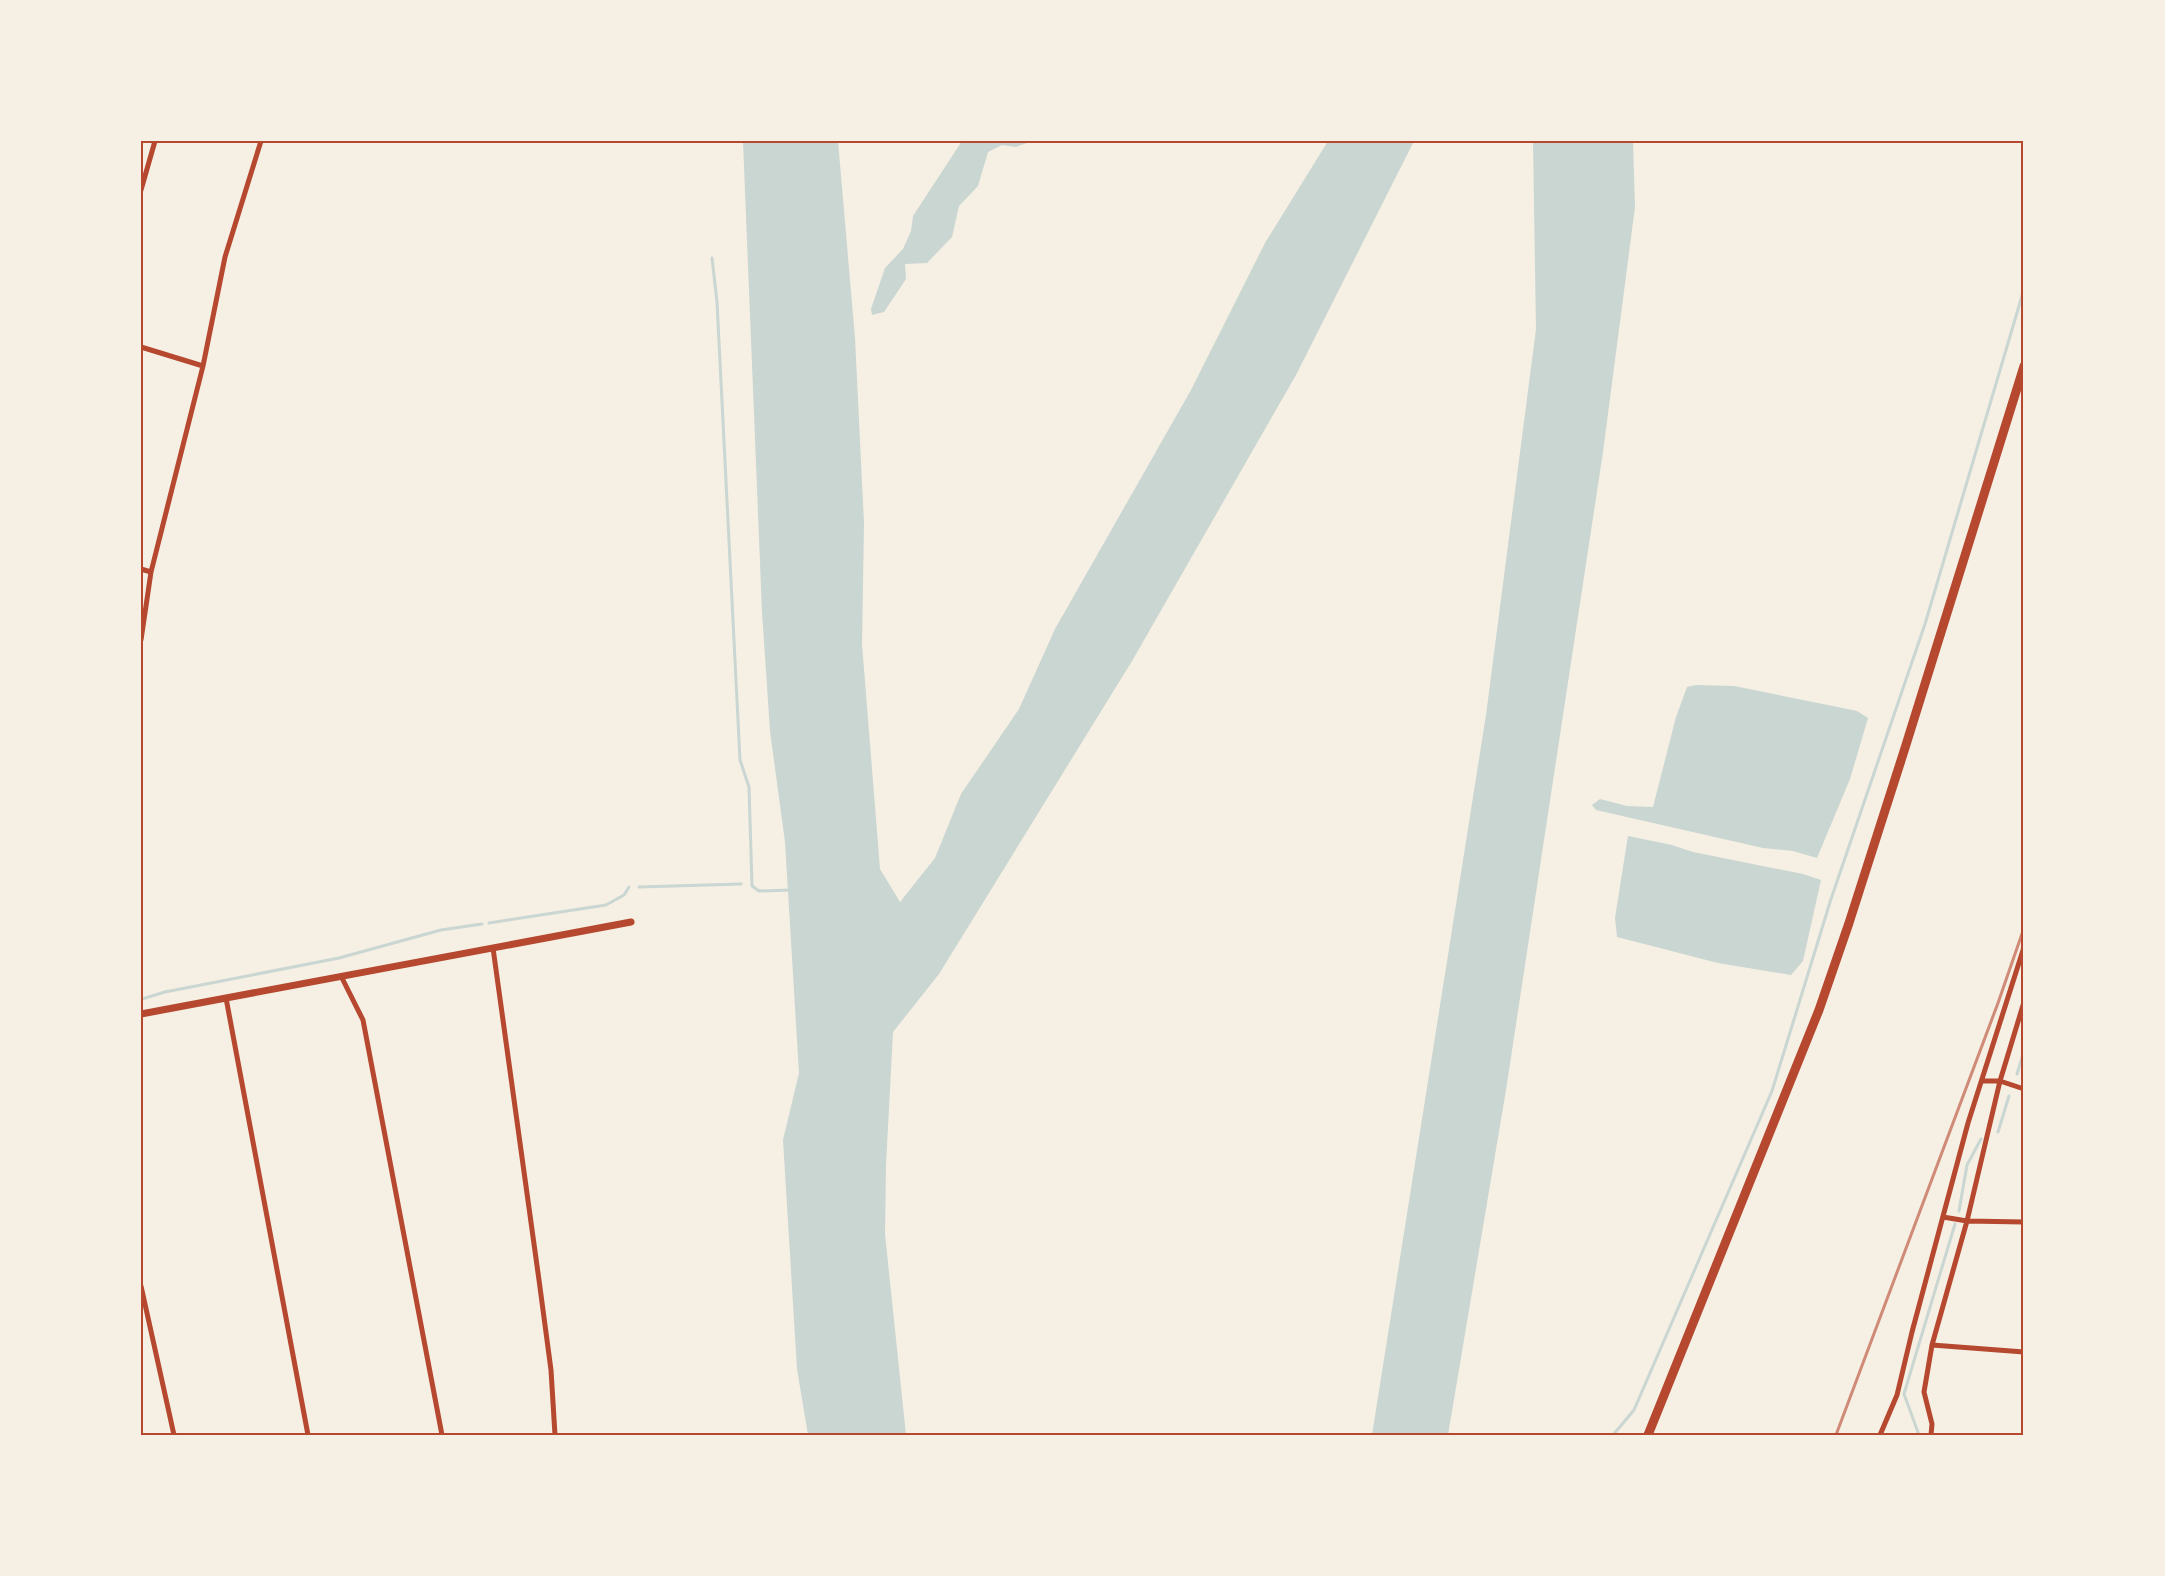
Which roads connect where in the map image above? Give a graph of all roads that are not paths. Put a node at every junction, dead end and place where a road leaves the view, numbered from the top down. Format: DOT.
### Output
graph roads {
  1 [pos="156,141"];
  2 [pos="261,141"];
  3 [pos="141,190"];
  4 [pos="141,347"];
  5 [pos="202,366"];
  6 [pos="2024,366"];
  7 [pos="141,569"];
  8 [pos="151,572"];
  9 [pos="141,640"];
  10 [pos="631,922"];
  11 [pos="2024,947"];
  12 [pos="493,948"];
  13 [pos="341,976"];
  14 [pos="226,998"];
  15 [pos="2024,1002"];
  16 [pos="141,1014"];
  17 [pos="1982,1081"];
  18 [pos="2000,1081"];
  19 [pos="2024,1089"];
  20 [pos="1943,1217"];
  21 [pos="1967,1221"];
  22 [pos="2024,1222"];
  23 [pos="141,1286"];
  24 [pos="1932,1345"];
  25 [pos="2024,1352"];
  26 [pos="174,1435"];
  27 [pos="308,1435"];
  28 [pos="441,1435"];
  29 [pos="555,1435"];
  30 [pos="1648,1435"];
  31 [pos="1880,1435"];
  32 [pos="1931,1435"];
  1 -- 3 [label="street"];
  2 -- 5 [label="street"];
  4 -- 5 [label="street"];
  5 -- 8 [label="street"];
  6 -- 30 [label="main road"];
  7 -- 8 [label="street"];
  8 -- 9 [label="street"];
  10 -- 12 [label="street"];
  11 -- 17 [label="street"];
  12 -- 13 [label="street"];
  12 -- 29 [label="street"];
  13 -- 14 [label="street"];
  13 -- 28 [label="street"];
  14 -- 16 [label="street"];
  14 -- 27 [label="street"];
  15 -- 18 [label="street"];
  17 -- 18 [label="street"];
  17 -- 20 [label="street"];
  18 -- 19 [label="street"];
  18 -- 21 [label="street"];
  20 -- 21 [label="street"];
  20 -- 31 [label="street"];
  21 -- 22 [label="street"];
  21 -- 24 [label="street"];
  23 -- 26 [label="street"];
  24 -- 25 [label="street"];
  24 -- 32 [label="street"];
}
